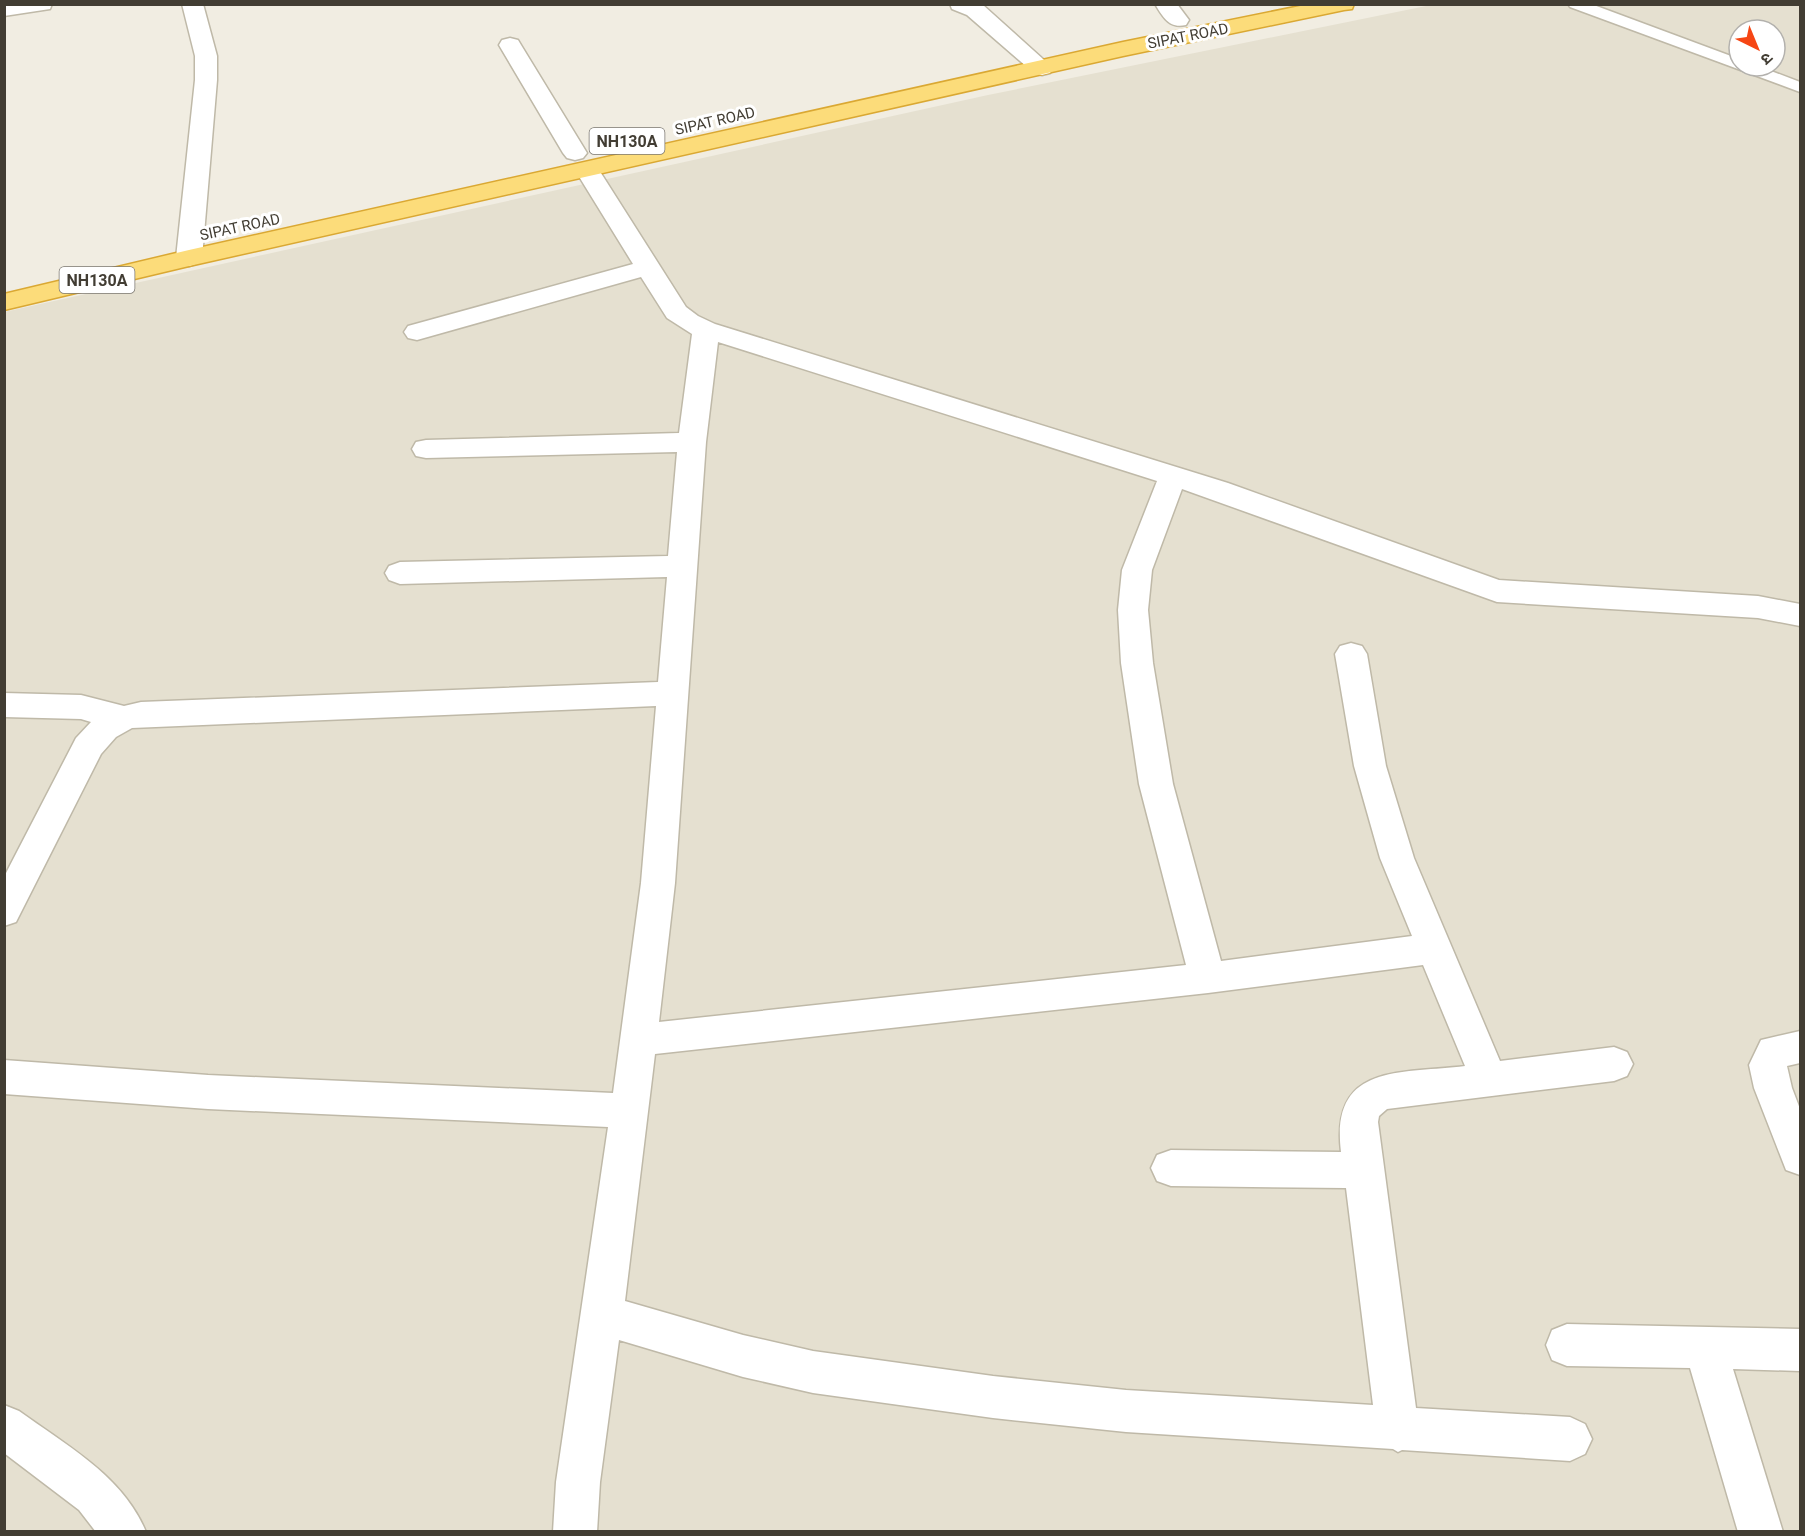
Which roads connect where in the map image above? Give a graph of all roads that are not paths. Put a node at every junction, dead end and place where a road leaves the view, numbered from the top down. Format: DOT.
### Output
graph roads {
  1 [pos="42,4"];
  2 [pos="192,4"];
  3 [pos="960,4"];
  4 [pos="1250,4"];
  5 [pos="1344,4"];
  6 [pos="1575,4"];
  7 [pos="4,10"];
  8 [pos="1172,12"];
  9 [pos="510,45"];
  10 [pos="1023,52"];
  11 [pos="1727,60"];
  12 [pos="1042,68"];
  13 [pos="1776,78"];
  14 [pos="1800,87"];
  15 [pos="581,161"];
  16 [pos="190,248"];
  17 [pos="649,267"];
  18 [pos="4,280"];
  19 [pos="4,302"];
  20 [pos="706,330"];
  21 [pos="417,332"];
  22 [pos="692,442"];
  23 [pos="426,450"];
  24 [pos="1173,477"];
  25 [pos="682,566"];
  26 [pos="400,573"];
  27 [pos="1800,615"];
  28 [pos="1352,654"];
  29 [pos="673,693"];
  30 [pos="4,705"];
  31 [pos="122,717"];
  32 [pos="4,912"];
  33 [pos="1435,948"];
  34 [pos="1208,978"];
  35 [pos="639,1040"];
  36 [pos="1800,1047"];
  37 [pos="1614,1064"];
  38 [pos="4,1077"];
  39 [pos="1489,1079"];
  40 [pos="630,1111"];
  41 [pos="1800,1157"];
  42 [pos="1170,1168"];
  43 [pos="1364,1170"];
  44 [pos="602,1315"];
  45 [pos="1567,1345"];
  46 [pos="1705,1348"];
  47 [pos="1800,1350"];
  48 [pos="4,1426"];
  49 [pos="1398,1430"];
  50 [pos="1570,1439"];
  51 [pos="124,1532"];
  52 [pos="575,1532"];
  53 [pos="1761,1532"];
  1 -- 7 [label="street"];
  2 -- 16 [label="street"];
  3 -- 10 [label="street"];
  4 -- 8 [label="highway, SIPAT ROAD / NH130A"];
  5 -- 12 [label="highway, SIPAT ROAD / NH130A"];
  6 -- 11 [label="lane"];
  8 -- 10 [label="highway, SIPAT ROAD / NH130A"];
  9 -- 15 [label="street"];
  10 -- 12 [label="street"];
  10 -- 15 [label="highway, SIPAT ROAD / NH130A"];
  12 -- 15 [label="highway, SIPAT ROAD / NH130A"];
  13 -- 14 [label="lane"];
  15 -- 16 [label="highway, SIPAT ROAD / NH130A"];
  15 -- 17 [label="street"];
  16 -- 18 [label="highway, SIPAT ROAD / NH130A"];
  16 -- 19 [label="highway, SIPAT ROAD / NH130A"];
  17 -- 20 [label="street"];
  17 -- 21 [label="street"];
  20 -- 22 [label="street"];
  20 -- 24 [label="street"];
  22 -- 23 [label="street"];
  22 -- 25 [label="street"];
  24 -- 27 [label="street"];
  24 -- 34 [label="street"];
  25 -- 26 [label="street"];
  25 -- 29 [label="street"];
  28 -- 33 [label="street"];
  29 -- 31 [label="street"];
  29 -- 35 [label="street"];
  30 -- 31 [label="street"];
  31 -- 32 [label="street"];
  33 -- 34 [label="street"];
  33 -- 39 [label="street"];
  34 -- 35 [label="street"];
  35 -- 40 [label="street"];
  36 -- 41 [label="street"];
  37 -- 39 [label="street"];
  38 -- 40 [label="street"];
  39 -- 43 [label="street"];
  40 -- 44 [label="street"];
  42 -- 43 [label="street"];
  43 -- 49 [label="street"];
  44 -- 49 [label="street"];
  44 -- 52 [label="street"];
  45 -- 46 [label="street"];
  46 -- 47 [label="street"];
  46 -- 53 [label="street"];
  48 -- 51 [label="street"];
  49 -- 50 [label="street"];
}
